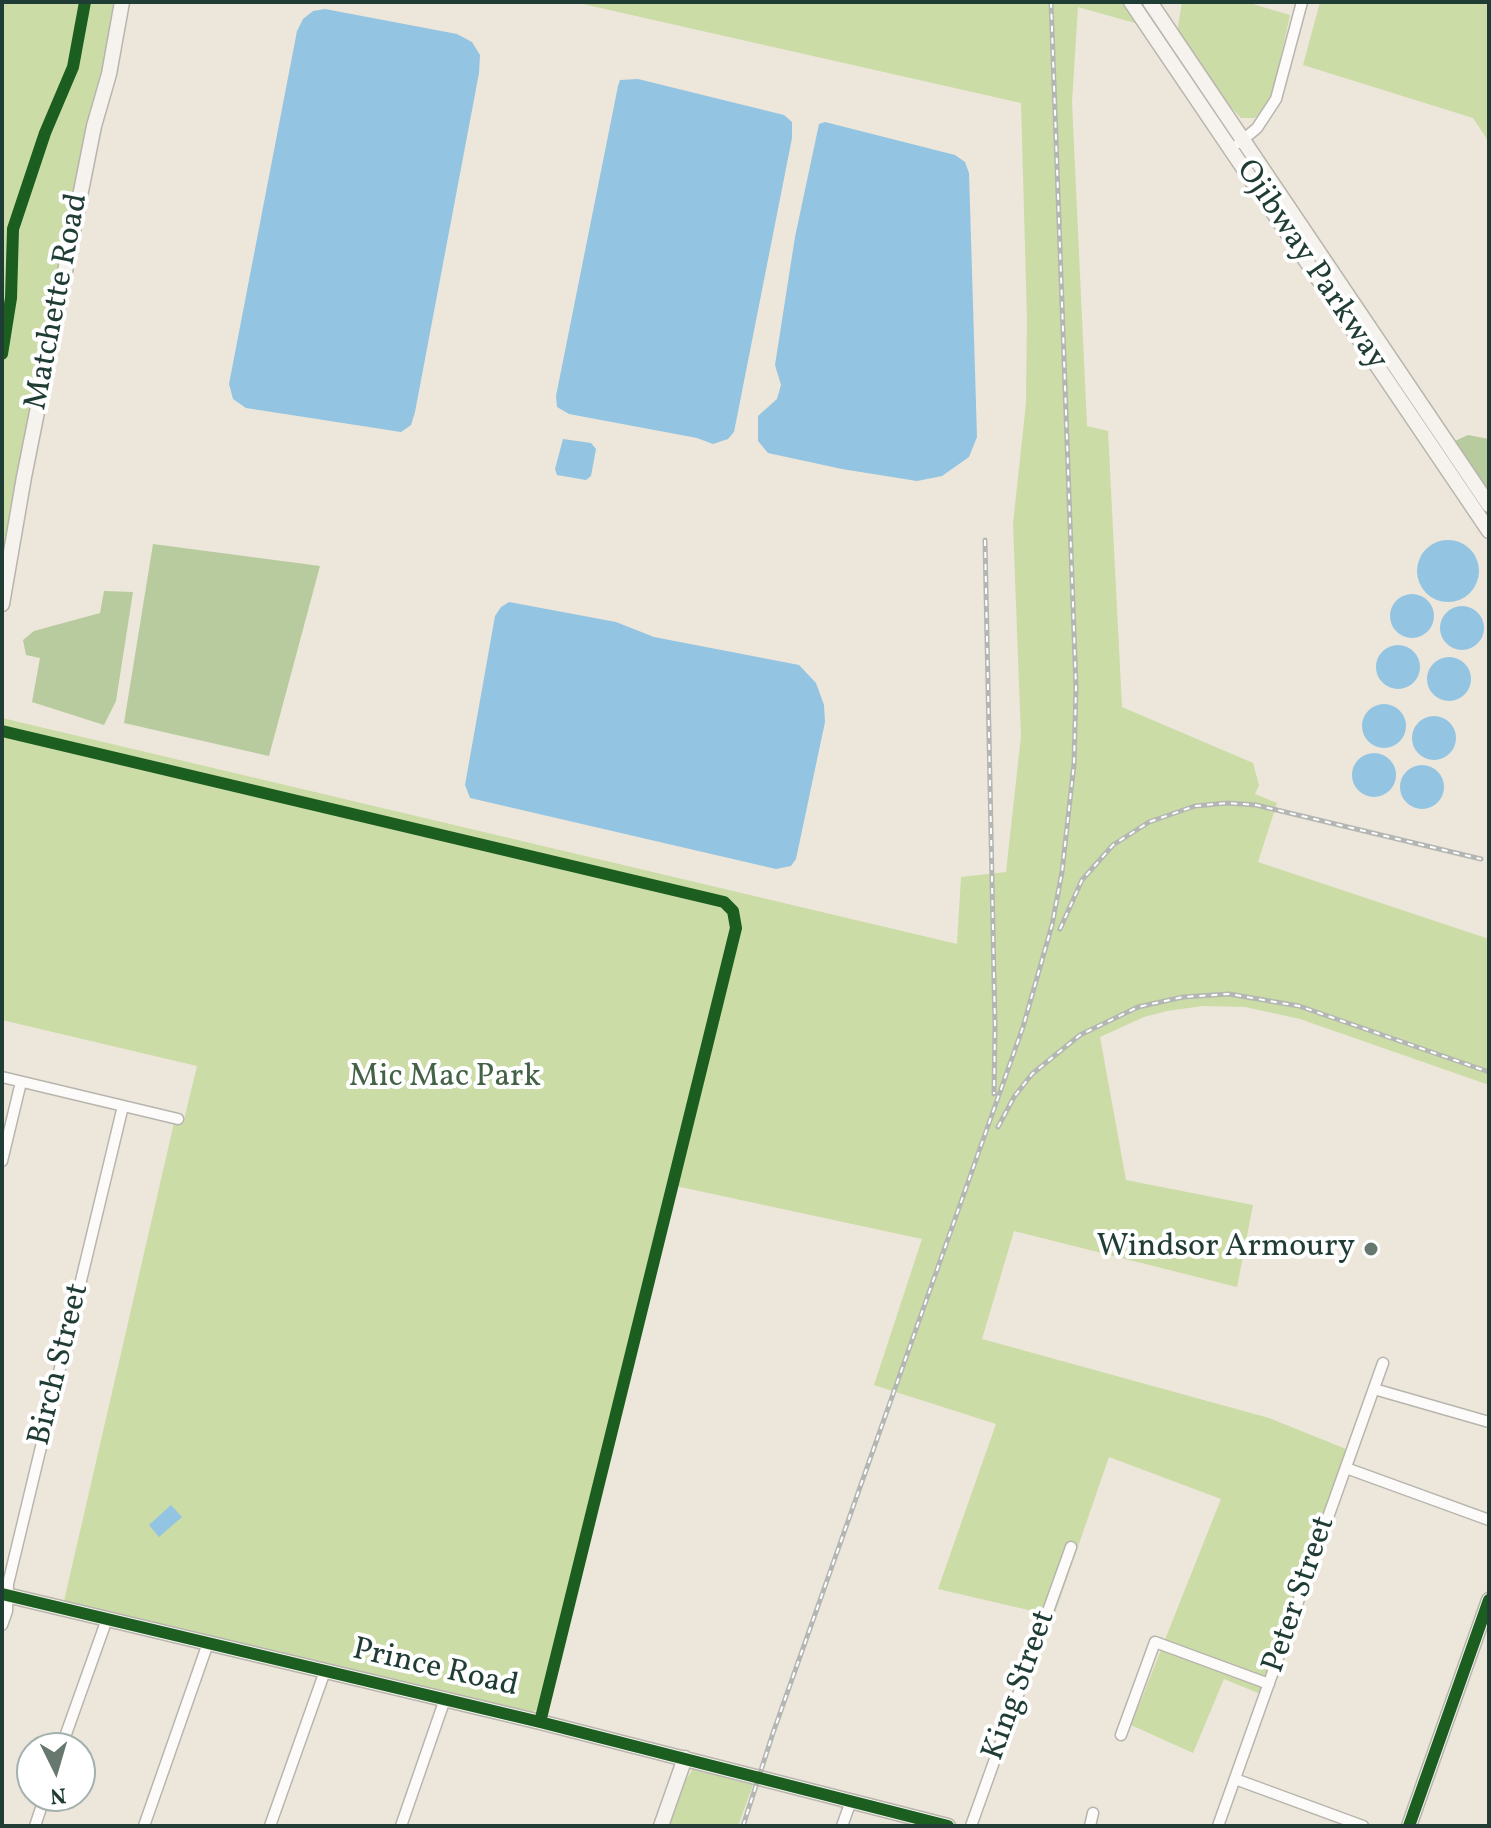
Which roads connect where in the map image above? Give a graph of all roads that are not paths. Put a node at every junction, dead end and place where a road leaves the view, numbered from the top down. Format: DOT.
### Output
graph roads {
  1 [pos="122,2"];
  2 [pos="1131,2"];
  3 [pos="1150,2"];
  4 [pos="1302,2"];
  5 [pos="1236,145"];
  6 [pos="1489,505"];
  7 [pos="1489,531"];
  8 [pos="2,604"];
  9 [pos="2,1077"];
  10 [pos="21,1082"];
  11 [pos="123,1106"];
  12 [pos="178,1119"];
  13 [pos="2,1161"];
  14 [pos="1383,1363"];
  15 [pos="1374,1389"];
  16 [pos="1489,1422"];
  17 [pos="1346,1468"];
  18 [pos="1489,1520"];
  19 [pos="1071,1547"];
  20 [pos="5,1595"];
  21 [pos="1489,1600"];
  22 [pos="107,1619"];
  23 [pos="2,1625"];
  24 [pos="208,1643"];
  25 [pos="325,1671"];
  26 [pos="1269,1684"];
  27 [pos="445,1699"];
  28 [pos="67,1732"];
  29 [pos="1121,1735"];
  30 [pos="685,1758"];
  31 [pos="1235,1779"];
  32 [pos="851,1801"];
  33 [pos="1093,1813"];
  34 [pos="144,1826"];
  35 [pos="270,1826"];
  36 [pos="401,1826"];
  37 [pos="661,1826"];
  38 [pos="842,1826"];
  39 [pos="948,1826"];
  40 [pos="971,1826"];
  41 [pos="1090,1826"];
  42 [pos="1218,1826"];
  43 [pos="1363,1826"];
  44 [pos="1409,1826"];
  1 -- 8 [label="main road, Matchette Road"];
  2 -- 5 [label="main road, Ojibway Parkway"];
  3 -- 5 [label="main road, Ojibway Parkway"];
  4 -- 5 [label="street"];
  5 -- 6 [label="main road, Ojibway Parkway"];
  5 -- 7 [label="main road, Ojibway Parkway"];
  9 -- 10 [label="street"];
  10 -- 11 [label="street"];
  10 -- 13 [label="street"];
  11 -- 12 [label="street"];
  11 -- 20 [label="street, Birch Street"];
  14 -- 15 [label="street, Peter Street"];
  15 -- 16 [label="street"];
  15 -- 17 [label="street, Peter Street"];
  17 -- 18 [label="street"];
  17 -- 26 [label="street, Peter Street"];
  19 -- 40 [label="street, King Street"];
  20 -- 22 [label="main road, Prince Road"];
  20 -- 23 [label="street, Birch Street"];
  21 -- 44 [label="main road"];
  22 -- 24 [label="main road, Prince Road"];
  22 -- 28 [label="street"];
  24 -- 25 [label="main road, Prince Road"];
  24 -- 34 [label="street"];
  25 -- 27 [label="main road, Prince Road"];
  25 -- 35 [label="street"];
  26 -- 29 [label="street"];
  26 -- 31 [label="street, Peter Street"];
  27 -- 30 [label="main road, Prince Road"];
  27 -- 36 [label="street"];
  30 -- 32 [label="main road, Prince Road"];
  30 -- 37 [label="main road"];
  31 -- 42 [label="street, Peter Street"];
  31 -- 43 [label="street"];
  32 -- 38 [label="street"];
  32 -- 39 [label="main road, Prince Road"];
  33 -- 41 [label="street"];
}
